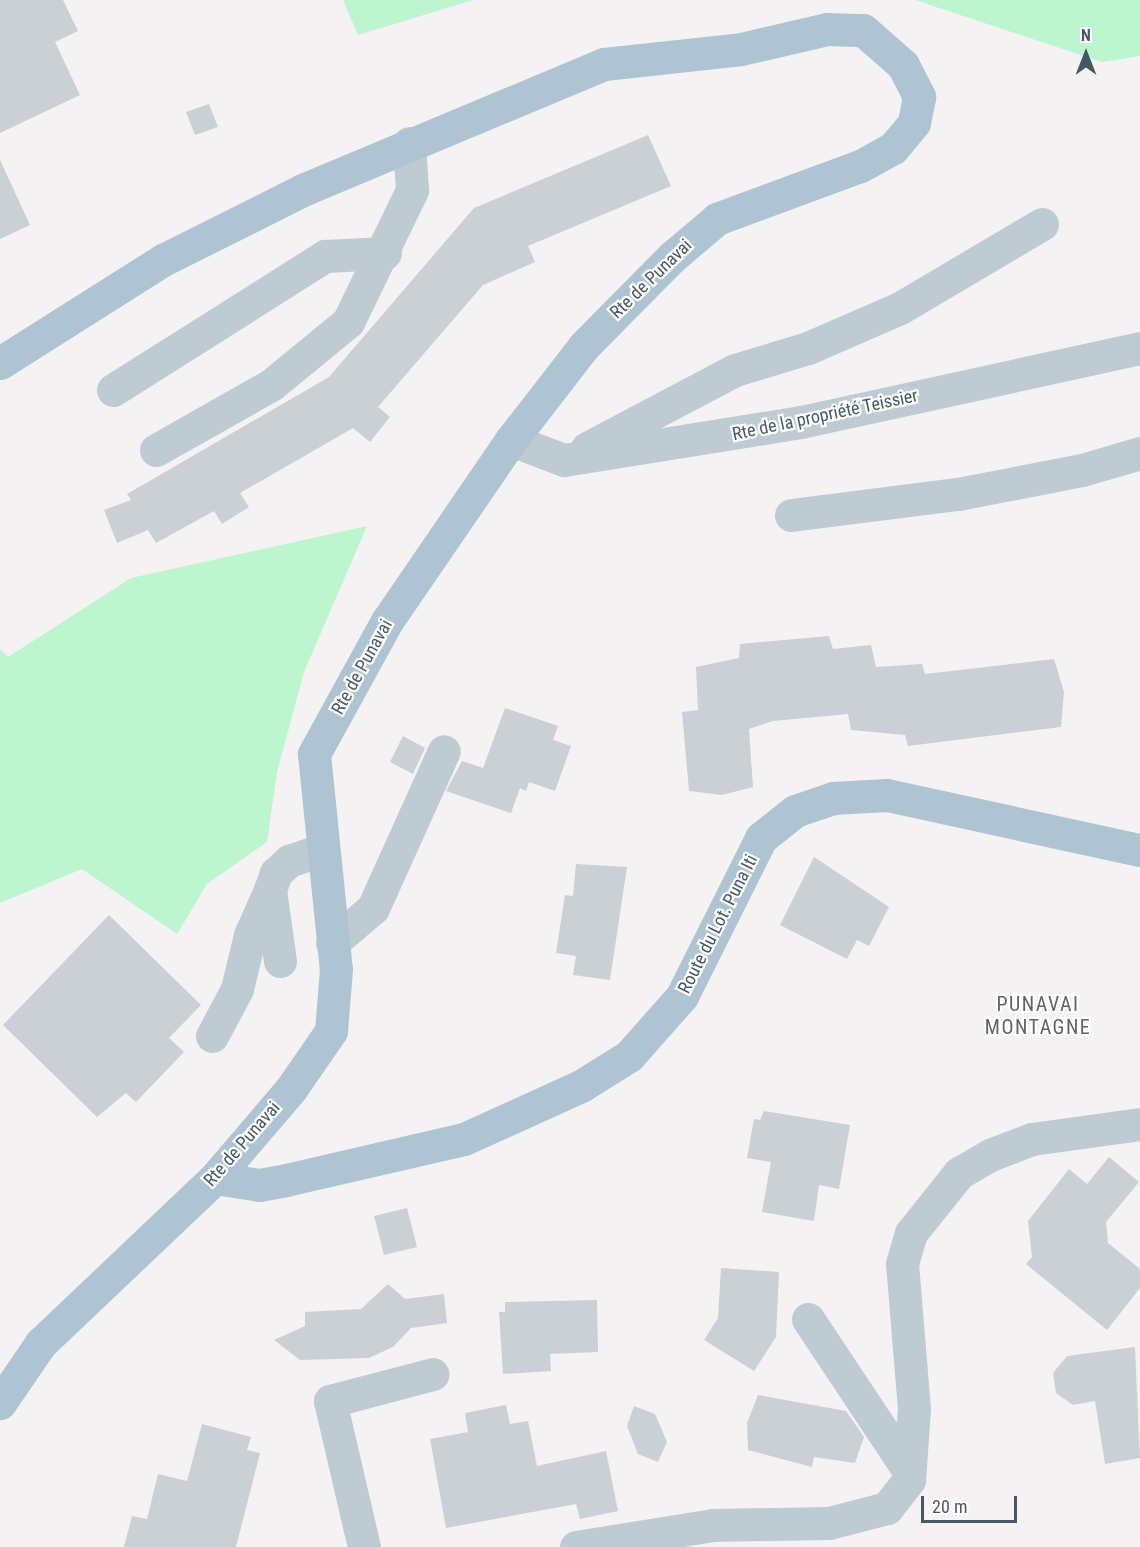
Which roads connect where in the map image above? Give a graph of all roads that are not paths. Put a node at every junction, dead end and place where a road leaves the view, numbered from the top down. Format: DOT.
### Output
graph roads {
  1 [pos="409,143"];
  2 [pos="1042,224"];
  3 [pos="385,253"];
  4 [pos="1140,348"];
  5 [pos="0,363"];
  6 [pos="113,390"];
  7 [pos="511,440"];
  8 [pos="156,450"];
  9 [pos="1140,453"];
  10 [pos="564,460"];
  11 [pos="791,515"];
  12 [pos="444,751"];
  13 [pos="321,850"];
  14 [pos="1140,850"];
  15 [pos="270,890"];
  16 [pos="332,943"];
  17 [pos="280,961"];
  18 [pos="212,1036"];
  19 [pos="1140,1124"];
  20 [pos="214,1178"];
  21 [pos="808,1319"];
  22 [pos="433,1374"];
  23 [pos="0,1403"];
  24 [pos="909,1471"];
  25 [pos="364,1547"];
  26 [pos="579,1547"];
  1 -- 3 [label="street"];
  1 -- 5 [label="main road, Rte de Punavai"];
  1 -- 7 [label="main road, Rte de Punavai"];
  2 -- 10 [label="street"];
  3 -- 6 [label="street"];
  3 -- 8 [label="street"];
  4 -- 10 [label="street, Rte de la propriété Teissier"];
  7 -- 10 [label="street, Rte de la propriété Teissier"];
  7 -- 13 [label="main road, Rte de Punavai"];
  9 -- 11 [label="street"];
  12 -- 16 [label="street"];
  13 -- 15 [label="street"];
  13 -- 16 [label="main road, Rte de Punavai"];
  14 -- 20 [label="main road, Route du Lot. Puna Iti"];
  15 -- 17 [label="street"];
  15 -- 18 [label="street"];
  16 -- 20 [label="main road, Rte de Punavai"];
  19 -- 24 [label="street"];
  20 -- 23 [label="main road, Rte de Punavai"];
  21 -- 24 [label="street"];
  22 -- 25 [label="street"];
  24 -- 26 [label="street"];
}
